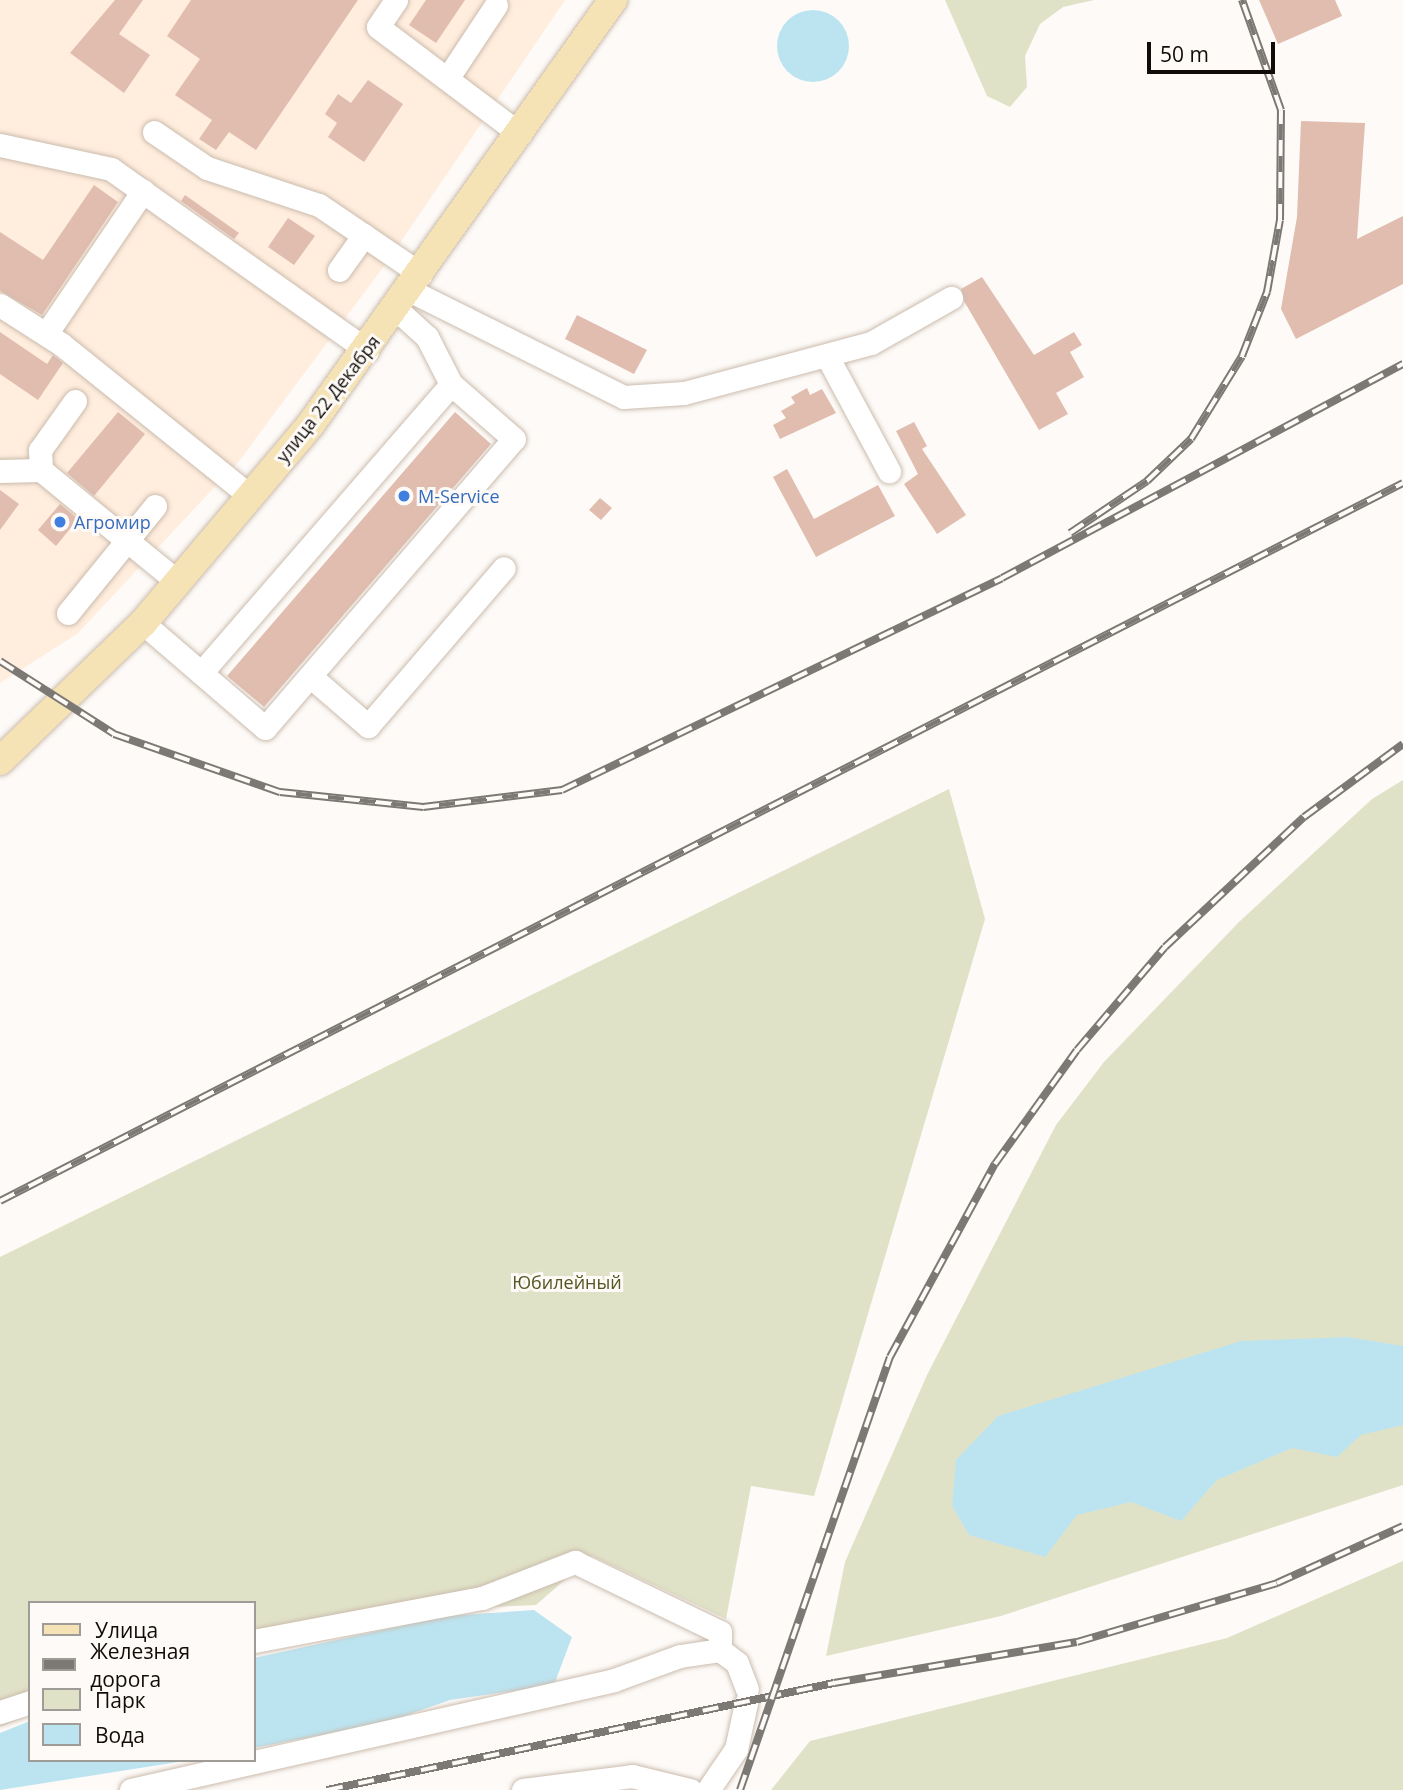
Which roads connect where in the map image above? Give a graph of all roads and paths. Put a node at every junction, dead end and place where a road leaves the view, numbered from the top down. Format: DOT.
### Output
graph roads {
  1 [pos="396,0"];
  2 [pos="613,0"];
  3 [pos="496,5"];
  4 [pos="449,76"];
  5 [pos="154,132"];
  6 [pos="520,134"];
  7 [pos="0,145"];
  8 [pos="143,191"];
  9 [pos="364,235"];
  10 [pos="339,270"];
  11 [pos="409,291"];
  12 [pos="951,298"];
  13 [pos="0,305"];
  14 [pos="46,334"];
  15 [pos="367,350"];
  16 [pos="827,355"];
  17 [pos="451,384"];
  18 [pos="75,401"];
  19 [pos="41,470"];
  20 [pos="0,471"];
  21 [pos="889,471"];
  22 [pos="251,497"];
  23 [pos="155,506"];
  24 [pos="129,538"];
  25 [pos="504,568"];
  26 [pos="178,582"];
  27 [pos="68,613"];
  28 [pos="143,623"];
  29 [pos="201,673"];
  30 [pos="310,676"];
  31 [pos="0,761"];
  32 [pos="256,1641"];
  33 [pos="720,1650"];
  34 [pos="28,1703"];
  35 [pos="0,1712"];
  36 [pos="255,1762"];
  37 [pos="256,1762"];
  38 [pos="131,1790"];
  39 [pos="523,1790"];
  40 [pos="690,1790"];
  41 [pos="708,1790"];
  1 -- 4 [label="street"];
  2 -- 6 [label="main road, улица 22 Декабря"];
  3 -- 4 [label="street"];
  4 -- 6 [label="street"];
  5 -- 9 [label="street"];
  6 -- 11 [label="main road, улица 22 Декабря"];
  7 -- 8 [label="street"];
  8 -- 14 [label="street"];
  8 -- 15 [label="street"];
  9 -- 10 [label="street"];
  9 -- 11 [label="street"];
  11 -- 15 [label="main road, улица 22 Декабря"];
  11 -- 16 [label="street"];
  11 -- 17 [label="street"];
  12 -- 16 [label="street"];
  13 -- 14 [label="street"];
  14 -- 22 [label="street"];
  15 -- 22 [label="main road, улица 22 Декабря"];
  16 -- 21 [label="street"];
  17 -- 29 [label="street"];
  17 -- 30 [label="street"];
  18 -- 19 [label="street"];
  19 -- 20 [label="street"];
  19 -- 24 [label="street"];
  22 -- 26 [label="main road, улица 22 Декабря"];
  23 -- 24 [label="street"];
  24 -- 26 [label="street"];
  24 -- 27 [label="street"];
  25 -- 30 [label="street"];
  26 -- 28 [label="main road, улица 22 Декабря"];
  28 -- 29 [label="street"];
  28 -- 31 [label="main road, улица 22 Декабря"];
  29 -- 30 [label="street"];
  32 -- 33 [label="street"];
  33 -- 37 [label="street"];
  33 -- 41 [label="street"];
  34 -- 35 [label="street"];
  36 -- 38 [label="street"];
  39 -- 40 [label="street"];
}
